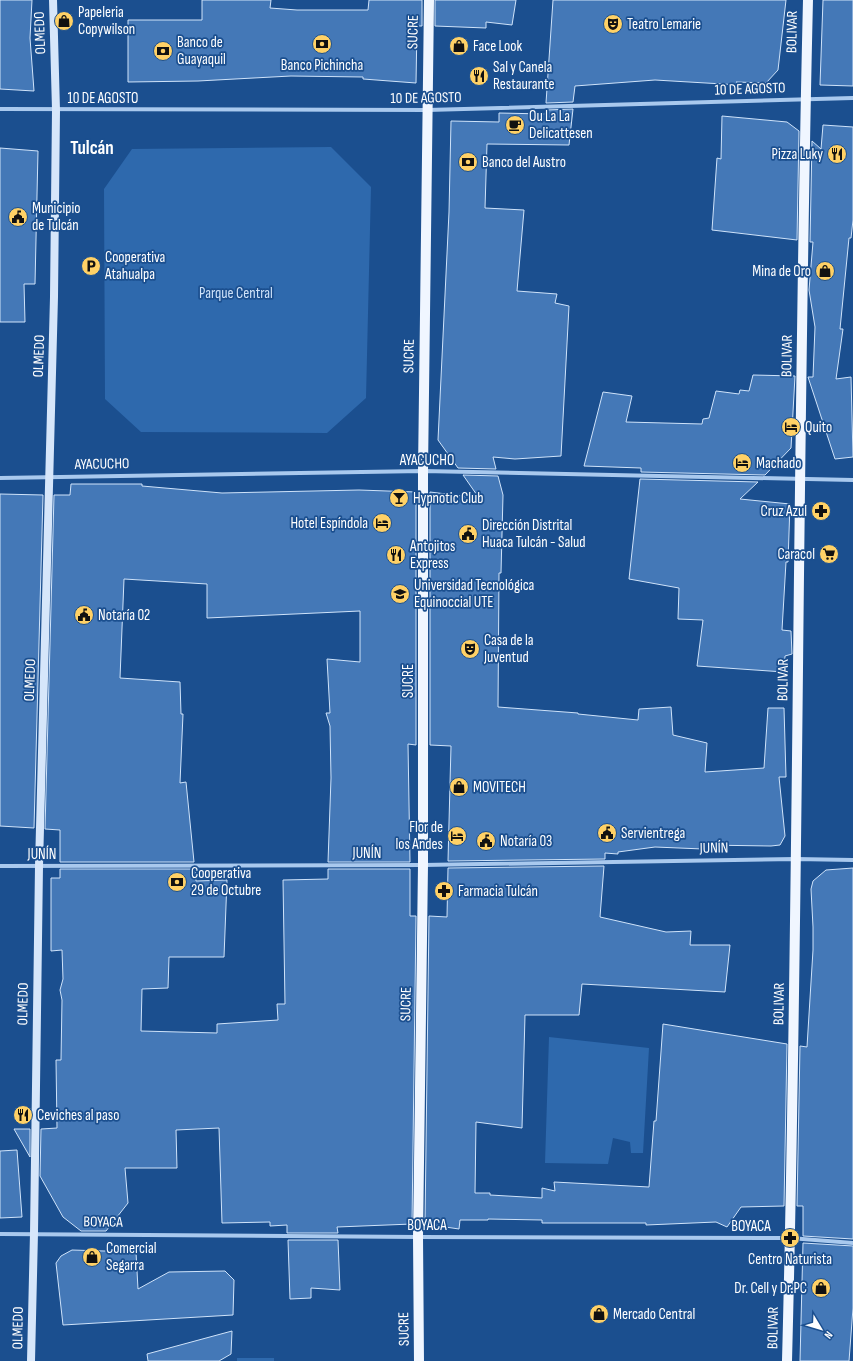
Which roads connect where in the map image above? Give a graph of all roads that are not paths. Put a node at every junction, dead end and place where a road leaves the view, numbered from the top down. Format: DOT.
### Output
graph roads {
  1 [pos="52,0"];
  2 [pos="429,0"];
  3 [pos="808,0"];
  4 [pos="853,98"];
  5 [pos="806,99"];
  6 [pos="0,109"];
  7 [pos="56,110"];
  8 [pos="427,110"];
  9 [pos="423,471"];
  10 [pos="49,476"];
  11 [pos="0,478"];
  12 [pos="800,478"];
  13 [pos="853,480"];
  14 [pos="796,859"];
  15 [pos="853,860"];
  16 [pos="423,865"];
  17 [pos="0,866"];
  18 [pos="39,866"];
  19 [pos="34,1233"];
  20 [pos="0,1234"];
  21 [pos="418,1237"];
  22 [pos="790,1238"];
  23 [pos="853,1243"];
  24 [pos="31,1361"];
  25 [pos="420,1361"];
  26 [pos="787,1361"];
  1 -- 7 [label="street, OLMEDO"];
  2 -- 8 [label="main road, SUCRE"];
  3 -- 5 [label="main road, BOLIVAR"];
  4 -- 5 [label="street, 10 DE AGOSTO"];
  5 -- 8 [label="street, 10 DE AGOSTO"];
  5 -- 12 [label="main road, BOLIVAR"];
  6 -- 7 [label="street, 10 DE AGOSTO"];
  7 -- 8 [label="street, 10 DE AGOSTO"];
  7 -- 10 [label="street, OLMEDO"];
  8 -- 9 [label="main road, SUCRE"];
  9 -- 10 [label="street, AYACUCHO"];
  9 -- 12 [label="street, AYACUCHO"];
  9 -- 16 [label="main road, SUCRE"];
  10 -- 11 [label="street, AYACUCHO"];
  10 -- 18 [label="street, OLMEDO"];
  12 -- 13 [label="street, AYACUCHO"];
  12 -- 14 [label="main road, BOLIVAR"];
  14 -- 15 [label="street, JUNÍN"];
  14 -- 16 [label="street, JUNÍN"];
  14 -- 22 [label="main road, BOLIVAR"];
  16 -- 18 [label="street, JUNÍN"];
  16 -- 21 [label="main road, SUCRE"];
  17 -- 18 [label="street, JUNÍN"];
  18 -- 19 [label="street, OLMEDO"];
  19 -- 20 [label="street, BOYACA"];
  19 -- 21 [label="street, BOYACA"];
  19 -- 24 [label="street, OLMEDO"];
  21 -- 22 [label="street, BOYACA"];
  21 -- 25 [label="main road, SUCRE"];
  22 -- 23 [label="street, BOYACA"];
  22 -- 26 [label="main road, BOLIVAR"];
}
